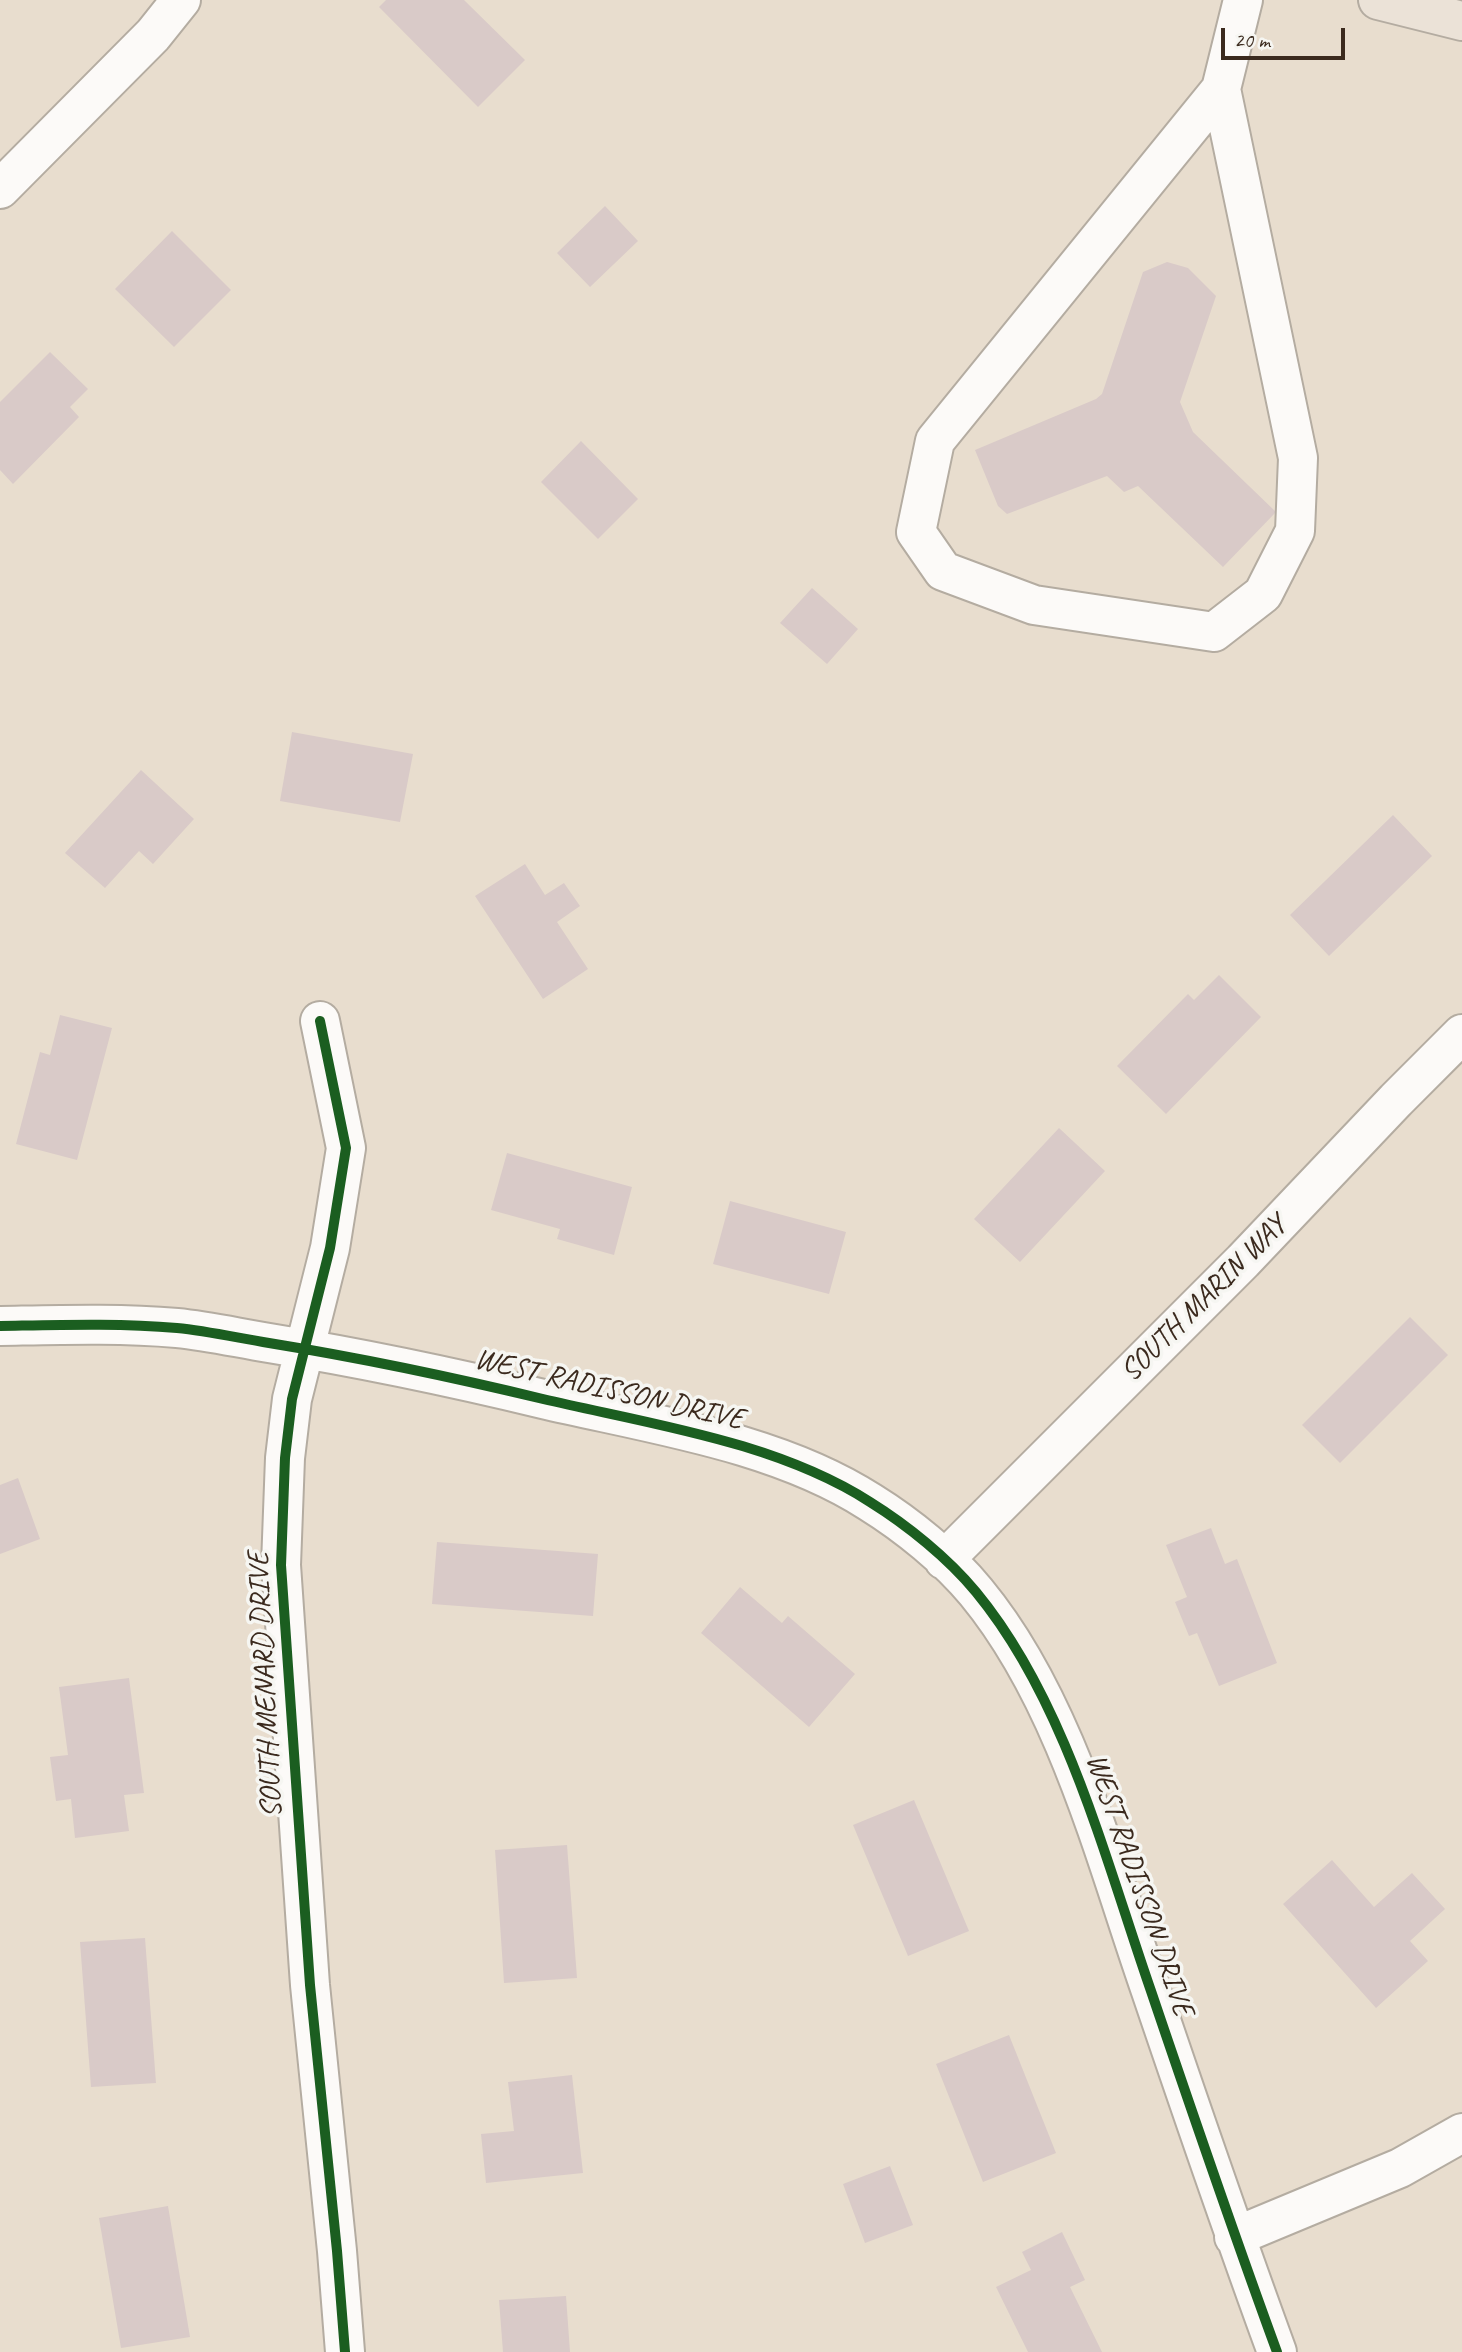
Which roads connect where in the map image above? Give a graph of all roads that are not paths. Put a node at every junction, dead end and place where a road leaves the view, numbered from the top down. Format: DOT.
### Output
graph roads {
  1 [pos="181,0"];
  2 [pos="1243,0"];
  3 [pos="1378,0"];
  4 [pos="1462,21"];
  5 [pos="1222,89"];
  6 [pos="0,189"];
  7 [pos="320,1021"];
  8 [pos="1462,1034"];
  9 [pos="0,1326"];
  10 [pos="303,1349"];
  11 [pos="944,1560"];
  12 [pos="1462,2133"];
  13 [pos="1234,2237"];
  14 [pos="345,2352"];
  15 [pos="1277,2352"];
  1 -- 6 [label="street"];
  2 -- 5 [label="street"];
  3 -- 4 [label="main road"];
  5 -- 5 [label="street"];
  7 -- 10 [label="street, SOUTH MENARD DRIVE"];
  8 -- 11 [label="street, SOUTH MARIN WAY"];
  9 -- 10 [label="street, WEST RADISSON DRIVE"];
  10 -- 11 [label="street, WEST RADISSON DRIVE"];
  10 -- 14 [label="street, SOUTH MENARD DRIVE"];
  11 -- 13 [label="street, WEST RADISSON DRIVE"];
  12 -- 13 [label="street"];
  13 -- 15 [label="street, WEST RADISSON DRIVE"];
}
